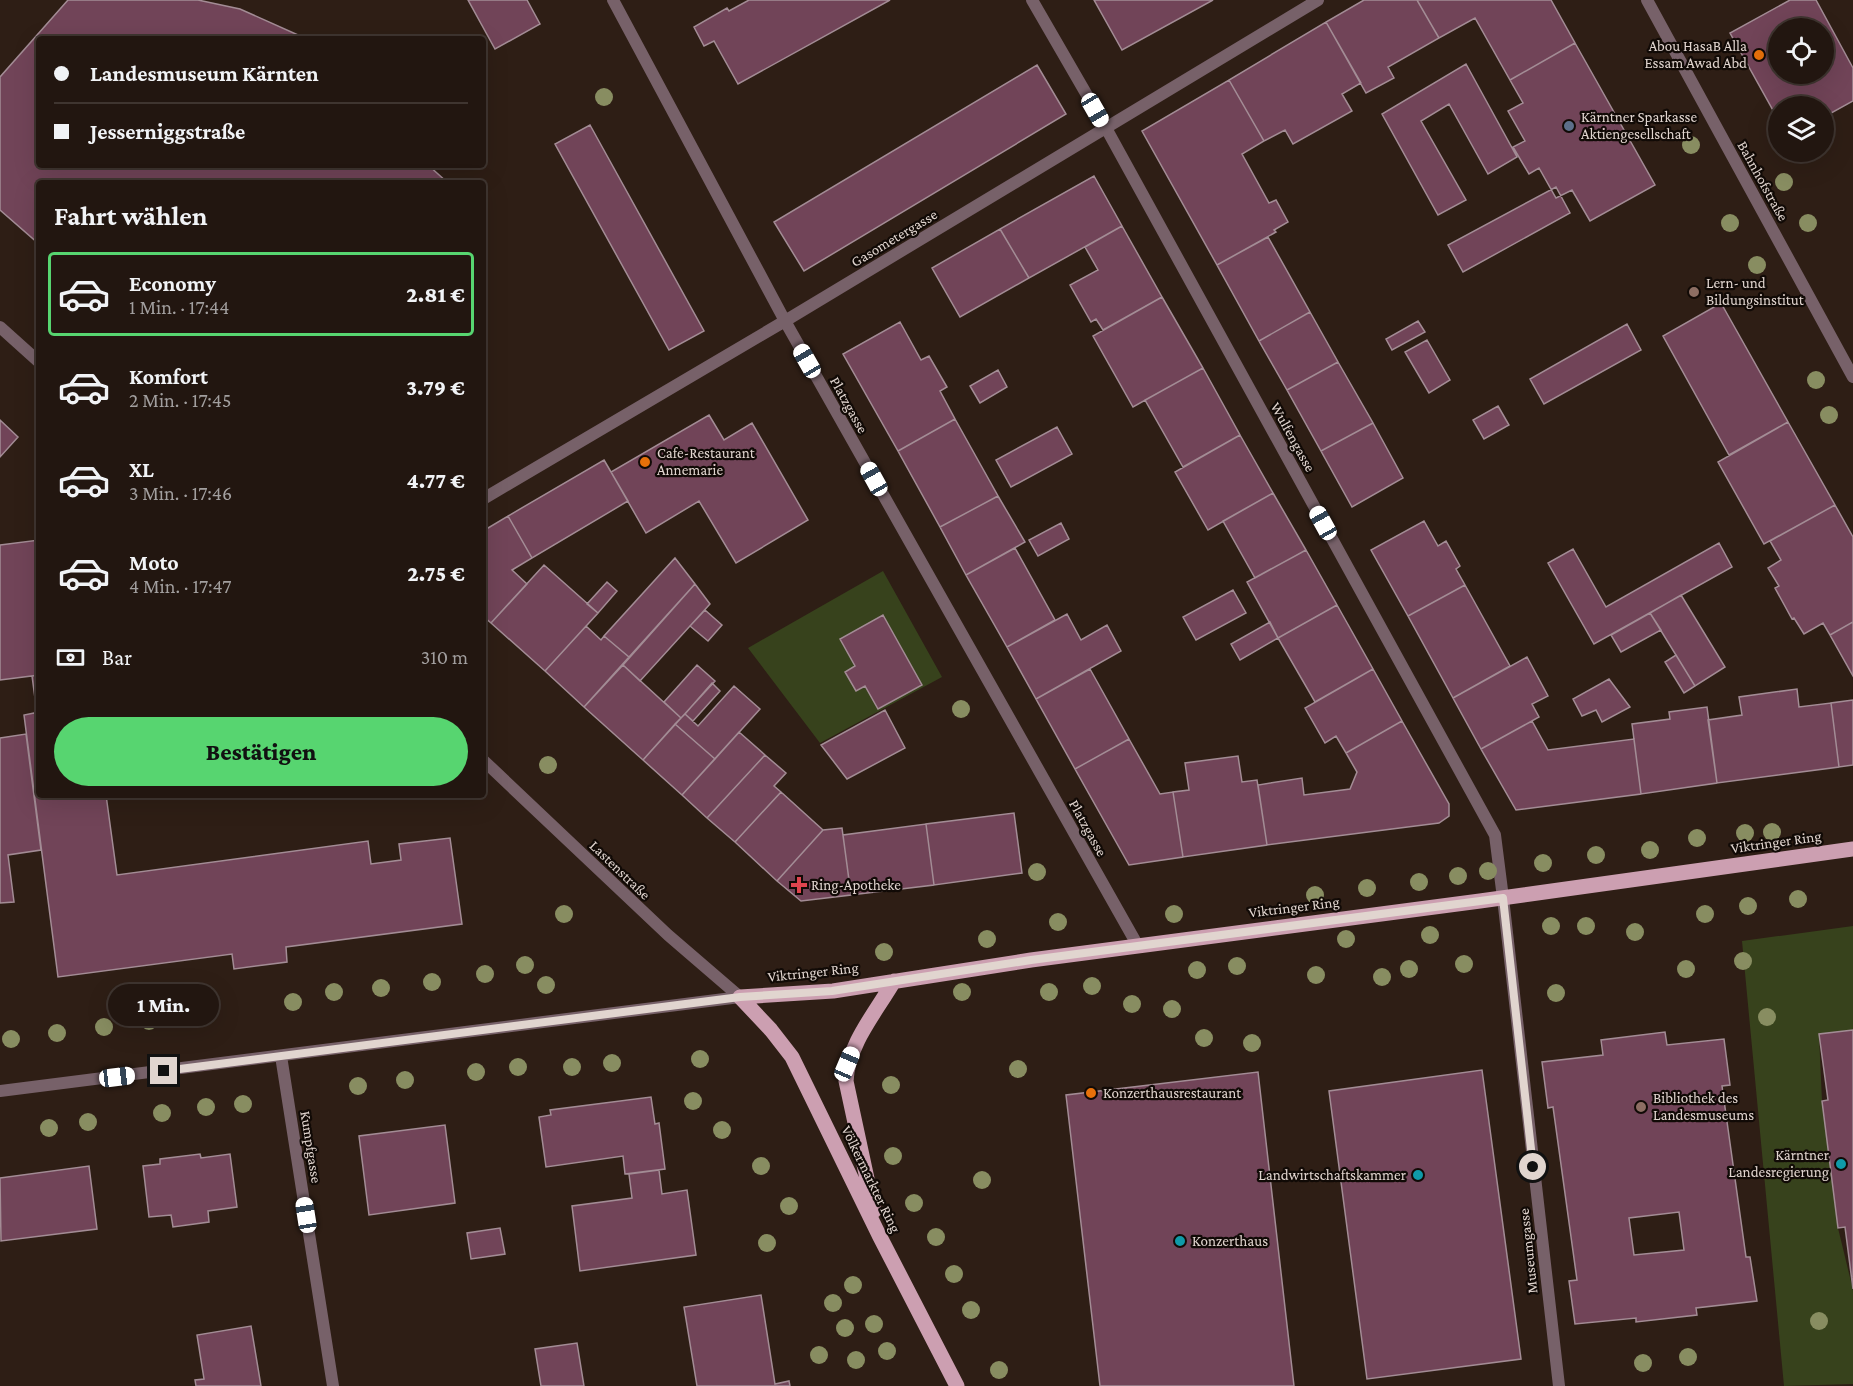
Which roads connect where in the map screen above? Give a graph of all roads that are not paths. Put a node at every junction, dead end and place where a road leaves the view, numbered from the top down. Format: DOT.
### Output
graph roads {
  1 [pos="613,0"];
  2 [pos="1032,0"];
  3 [pos="1318,0"];
  4 [pos="1647,0"];
  5 [pos="1106,128"];
  6 [pos="784,321"];
  7 [pos="0,327"];
  8 [pos="36,359"];
  9 [pos="1853,377"];
  10 [pos="486,498"];
  11 [pos="486,763"];
  12 [pos="1853,849"];
  13 [pos="1503,898"];
  14 [pos="1138,946"];
  15 [pos="894,981"];
  16 [pos="740,997"];
  17 [pos="281,1056"];
  18 [pos="0,1091"];
  19 [pos="879,1235"];
  20 [pos="333,1386"];
  21 [pos="957,1386"];
  22 [pos="1558,1386"];
  1 -- 6 [label="street, Platzgasse"];
  2 -- 5 [label="street, Wulfengasse"];
  3 -- 5 [label="street, Gasometergasse"];
  4 -- 9 [label="street, Bahnhofstraße"];
  5 -- 6 [label="street, Gasometergasse"];
  5 -- 13 [label="street, Wulfengasse"];
  6 -- 10 [label="street, Gasometergasse"];
  6 -- 14 [label="street, Platzgasse"];
  7 -- 8 [label="street"];
  11 -- 16 [label="street, Lastenstraße"];
  12 -- 13 [label="main road, Viktringer Ring"];
  13 -- 14 [label="main road, Viktringer Ring"];
  13 -- 22 [label="street, Museumgasse"];
  14 -- 15 [label="main road, Viktringer Ring"];
  15 -- 16 [label="main road, Viktringer Ring"];
  15 -- 19 [label="main road"];
  16 -- 17 [label="street"];
  16 -- 19 [label="main road, Völkermarkter Ring"];
  17 -- 18 [label="street"];
  17 -- 20 [label="street, Kumpfgasse"];
  19 -- 21 [label="main road, Völkermarkter Ring"];
}
